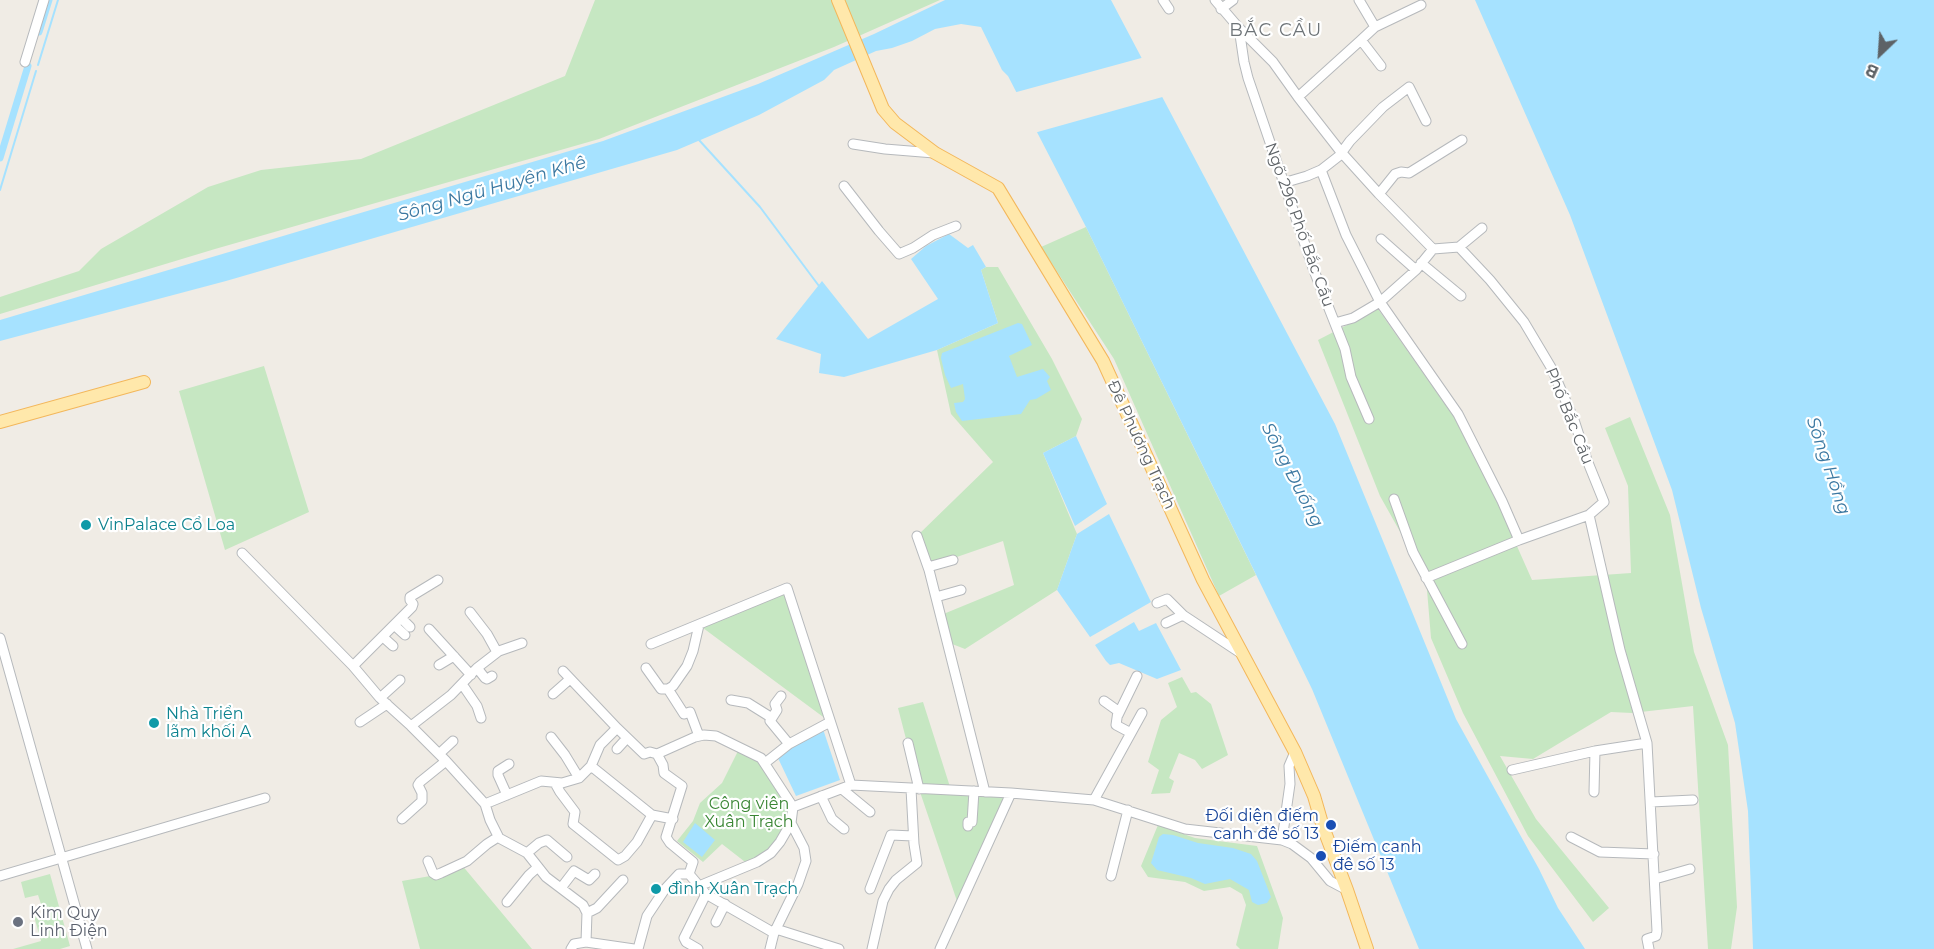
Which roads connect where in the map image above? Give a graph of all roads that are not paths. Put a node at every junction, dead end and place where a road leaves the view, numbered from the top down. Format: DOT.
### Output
graph roads {
  1 [pos="44,0"];
  2 [pos="838,0"];
  3 [pos="1163,0"];
  4 [pos="1233,0"];
  5 [pos="1359,0"];
  6 [pos="1218,4"];
  7 [pos="1421,5"];
  8 [pos="1169,9"];
  9 [pos="1376,27"];
  10 [pos="1239,28"];
  11 [pos="1361,40"];
  12 [pos="25,62"];
  13 [pos="1381,66"];
  14 [pos="1298,97"];
  15 [pos="1426,121"];
  16 [pos="1462,140"];
  17 [pos="853,144"];
  18 [pos="1341,152"];
  19 [pos="935,153"];
  20 [pos="1321,170"];
  21 [pos="1283,183"];
  22 [pos="844,186"];
  23 [pos="1379,194"];
  24 [pos="956,226"];
  25 [pos="1482,228"];
  26 [pos="1381,239"];
  27 [pos="1459,247"];
  28 [pos="1433,249"];
  29 [pos="1418,266"];
  30 [pos="1461,296"];
  31 [pos="1380,302"];
  32 [pos="1335,322"];
  33 [pos="144,382"];
  34 [pos="1368,419"];
  35 [pos="0,422"];
  36 [pos="1394,499"];
  37 [pos="1589,515"];
  38 [pos="917,536"];
  39 [pos="1519,540"];
  40 [pos="242,553"];
  41 [pos="953,561"];
  42 [pos="928,567"];
  43 [pos="1426,578"];
  44 [pos="438,580"];
  45 [pos="961,590"];
  46 [pos="936,597"];
  47 [pos="1156,603"];
  48 [pos="470,612"];
  49 [pos="1183,615"];
  50 [pos="398,621"];
  51 [pos="1166,623"];
  52 [pos="699,625"];
  53 [pos="429,628"];
  54 [pos="407,631"];
  55 [pos="382,637"];
  56 [pos="0,638"];
  57 [pos="522,643"];
  58 [pos="651,644"];
  59 [pos="1462,644"];
  60 [pos="393,646"];
  61 [pos="496,652"];
  62 [pos="1242,654"];
  63 [pos="454,656"];
  64 [pos="439,665"];
  65 [pos="353,666"];
  66 [pos="646,668"];
  67 [pos="474,671"];
  68 [pos="563,671"];
  69 [pos="492,676"];
  70 [pos="1137,676"];
  71 [pos="570,679"];
  72 [pos="400,680"];
  73 [pos="462,684"];
  74 [pos="668,689"];
  75 [pos="553,694"];
  76 [pos="781,696"];
  77 [pos="730,700"];
  78 [pos="384,701"];
  79 [pos="1104,701"];
  80 [pos="1142,713"];
  81 [pos="1118,715"];
  82 [pos="480,718"];
  83 [pos="772,718"];
  84 [pos="360,722"];
  85 [pos="830,722"];
  86 [pos="411,726"];
  87 [pos="617,728"];
  88 [pos="1131,733"];
  89 [pos="699,736"];
  90 [pos="552,738"];
  91 [pos="627,738"];
  92 [pos="453,741"];
  93 [pos="908,743"];
  94 [pos="1647,743"];
  95 [pos="789,744"];
  96 [pos="616,748"];
  97 [pos="1595,751"];
  98 [pos="1294,752"];
  99 [pos="657,754"];
  100 [pos="442,758"];
  101 [pos="765,763"];
  102 [pos="509,764"];
  103 [pos="591,766"];
  104 [pos="1512,770"];
  105 [pos="579,778"];
  106 [pos="555,783"];
  107 [pos="846,787"];
  108 [pos="915,789"];
  109 [pos="974,791"];
  110 [pos="985,792"];
  111 [pos="1594,792"];
  112 [pos="1011,793"];
  113 [pos="507,795"];
  114 [pos="821,796"];
  115 [pos="266,798"];
  116 [pos="1094,800"];
  117 [pos="1693,800"];
  118 [pos="1651,802"];
  119 [pos="485,804"];
  120 [pos="793,807"];
  121 [pos="1128,810"];
  122 [pos="870,812"];
  123 [pos="652,814"];
  124 [pos="402,819"];
  125 [pos="673,819"];
  126 [pos="791,824"];
  127 [pos="968,826"];
  128 [pos="844,829"];
  129 [pos="913,836"];
  130 [pos="498,837"];
  131 [pos="1571,837"];
  132 [pos="1282,840"];
  133 [pos="527,853"];
  134 [pos="1654,854"];
  135 [pos="61,857"];
  136 [pos="567,857"];
  137 [pos="428,861"];
  138 [pos="538,867"];
  139 [pos="1690,869"];
  140 [pos="595,873"];
  141 [pos="689,874"];
  142 [pos="0,876"];
  143 [pos="1111,876"];
  144 [pos="1655,879"];
  145 [pos="623,880"];
  146 [pos="699,886"];
  147 [pos="561,888"];
  148 [pos="870,889"];
  149 [pos="1347,890"];
  150 [pos="706,894"];
  151 [pos="507,902"];
  152 [pos="725,904"];
  153 [pos="587,913"];
  154 [pos="716,922"];
  155 [pos="775,931"];
  156 [pos="588,945"];
  157 [pos="695,948"];
  158 [pos="87,949"];
  159 [pos="571,949"];
  160 [pos="636,949"];
  161 [pos="770,949"];
  162 [pos="839,949"];
  163 [pos="872,949"];
  164 [pos="939,949"];
  165 [pos="1367,949"];
  166 [pos="1649,949"];
  1 -- 12 [label="street"];
  2 -- 19 [label="main road, Đê Phương Trạch"];
  3 -- 8 [label="street"];
  4 -- 6 [label="street"];
  5 -- 9 [label="street"];
  6 -- 10 [label="street"];
  7 -- 9 [label="street"];
  9 -- 11 [label="street"];
  10 -- 14 [label="street"];
  10 -- 21 [label="street, Ngõ 296 Phố Bắc Cầu"];
  11 -- 13 [label="street"];
  11 -- 14 [label="street"];
  14 -- 18 [label="street"];
  15 -- 18 [label="street"];
  16 -- 23 [label="street"];
  17 -- 19 [label="street"];
  18 -- 20 [label="street"];
  18 -- 23 [label="street"];
  19 -- 62 [label="main road, Đê Phương Trạch"];
  20 -- 21 [label="street"];
  20 -- 31 [label="street"];
  21 -- 32 [label="street, Ngõ 296 Phố Bắc Cầu"];
  22 -- 24 [label="street"];
  23 -- 28 [label="street"];
  25 -- 27 [label="street"];
  26 -- 29 [label="street"];
  27 -- 28 [label="street"];
  27 -- 37 [label="street, Phố Bắc Cầu"];
  28 -- 29 [label="street"];
  29 -- 30 [label="street"];
  29 -- 31 [label="street"];
  31 -- 32 [label="street"];
  31 -- 39 [label="street"];
  32 -- 34 [label="street, Ngõ 296 Phố Bắc Cầu"];
  33 -- 35 [label="main road"];
  36 -- 43 [label="street"];
  37 -- 39 [label="street"];
  37 -- 94 [label="street"];
  38 -- 42 [label="street"];
  39 -- 43 [label="street"];
  40 -- 65 [label="street"];
  41 -- 42 [label="street"];
  42 -- 46 [label="street"];
  43 -- 59 [label="street"];
  44 -- 50 [label="street"];
  45 -- 46 [label="street"];
  46 -- 110 [label="street"];
  47 -- 49 [label="street"];
  48 -- 61 [label="street"];
  49 -- 51 [label="street"];
  49 -- 62 [label="street"];
  50 -- 54 [label="street"];
  50 -- 55 [label="street"];
  52 -- 58 [label="street"];
  52 -- 74 [label="street"];
  52 -- 85 [label="street"];
  53 -- 63 [label="street"];
  55 -- 60 [label="street"];
  55 -- 65 [label="street"];
  56 -- 135 [label="street"];
  57 -- 61 [label="street"];
  61 -- 67 [label="street"];
  62 -- 98 [label="main road, Đê Phương Trạch"];
  63 -- 64 [label="street"];
  63 -- 67 [label="street"];
  65 -- 78 [label="street"];
  66 -- 74 [label="street"];
  67 -- 69 [label="street"];
  67 -- 73 [label="street"];
  68 -- 71 [label="street"];
  70 -- 81 [label="street"];
  71 -- 75 [label="street"];
  71 -- 87 [label="street"];
  72 -- 78 [label="street"];
  73 -- 82 [label="street"];
  73 -- 86 [label="street"];
  74 -- 89 [label="street"];
  76 -- 83 [label="street"];
  77 -- 83 [label="street"];
  78 -- 84 [label="street"];
  78 -- 86 [label="street"];
  79 -- 81 [label="street"];
  80 -- 88 [label="street"];
  81 -- 88 [label="street"];
  83 -- 95 [label="street"];
  85 -- 95 [label="street"];
  85 -- 107 [label="street"];
  86 -- 100 [label="street"];
  87 -- 91 [label="street"];
  87 -- 103 [label="street"];
  88 -- 116 [label="street"];
  89 -- 99 [label="street"];
  89 -- 101 [label="street"];
  90 -- 105 [label="street"];
  91 -- 96 [label="street"];
  91 -- 99 [label="street"];
  92 -- 100 [label="street"];
  93 -- 108 [label="street"];
  94 -- 97 [label="street"];
  94 -- 118 [label="street"];
  95 -- 101 [label="street"];
  97 -- 104 [label="street"];
  97 -- 111 [label="street"];
  98 -- 132 [label="street"];
  98 -- 149 [label="main road, Đê Phương Trạch"];
  99 -- 125 [label="street"];
  100 -- 119 [label="street"];
  100 -- 124 [label="street"];
  101 -- 120 [label="street"];
  102 -- 113 [label="street"];
  103 -- 105 [label="street"];
  103 -- 123 [label="street"];
  105 -- 106 [label="street"];
  106 -- 113 [label="street"];
  106 -- 123 [label="street"];
  107 -- 108 [label="street"];
  107 -- 114 [label="street"];
  107 -- 122 [label="street"];
  108 -- 109 [label="street"];
  108 -- 129 [label="street"];
  109 -- 110 [label="street"];
  109 -- 127 [label="street"];
  110 -- 112 [label="street"];
  112 -- 116 [label="street"];
  112 -- 164 [label="street"];
  113 -- 119 [label="street"];
  114 -- 120 [label="street"];
  114 -- 128 [label="street"];
  115 -- 135 [label="street"];
  116 -- 121 [label="street"];
  117 -- 118 [label="street"];
  118 -- 134 [label="street"];
  119 -- 130 [label="street"];
  120 -- 126 [label="street"];
  121 -- 132 [label="street"];
  121 -- 143 [label="street"];
  123 -- 125 [label="street"];
  125 -- 141 [label="street"];
  126 -- 146 [label="street"];
  126 -- 155 [label="street"];
  129 -- 148 [label="street"];
  129 -- 163 [label="street"];
  130 -- 133 [label="street"];
  130 -- 137 [label="street"];
  131 -- 134 [label="street"];
  132 -- 149 [label="street"];
  133 -- 136 [label="street"];
  133 -- 138 [label="street"];
  134 -- 144 [label="street"];
  135 -- 142 [label="street"];
  135 -- 158 [label="street"];
  138 -- 147 [label="street"];
  138 -- 151 [label="street"];
  139 -- 144 [label="street"];
  140 -- 147 [label="street"];
  141 -- 146 [label="street"];
  141 -- 160 [label="street"];
  144 -- 166 [label="street"];
  145 -- 153 [label="street"];
  146 -- 150 [label="street"];
  147 -- 153 [label="street"];
  149 -- 165 [label="main road, Đê Phương Trạch"];
  150 -- 152 [label="street"];
  150 -- 157 [label="street"];
  152 -- 154 [label="street"];
  152 -- 155 [label="street"];
  153 -- 156 [label="street"];
  155 -- 161 [label="street"];
  155 -- 162 [label="street"];
  156 -- 159 [label="street"];
  156 -- 160 [label="street"];
}
